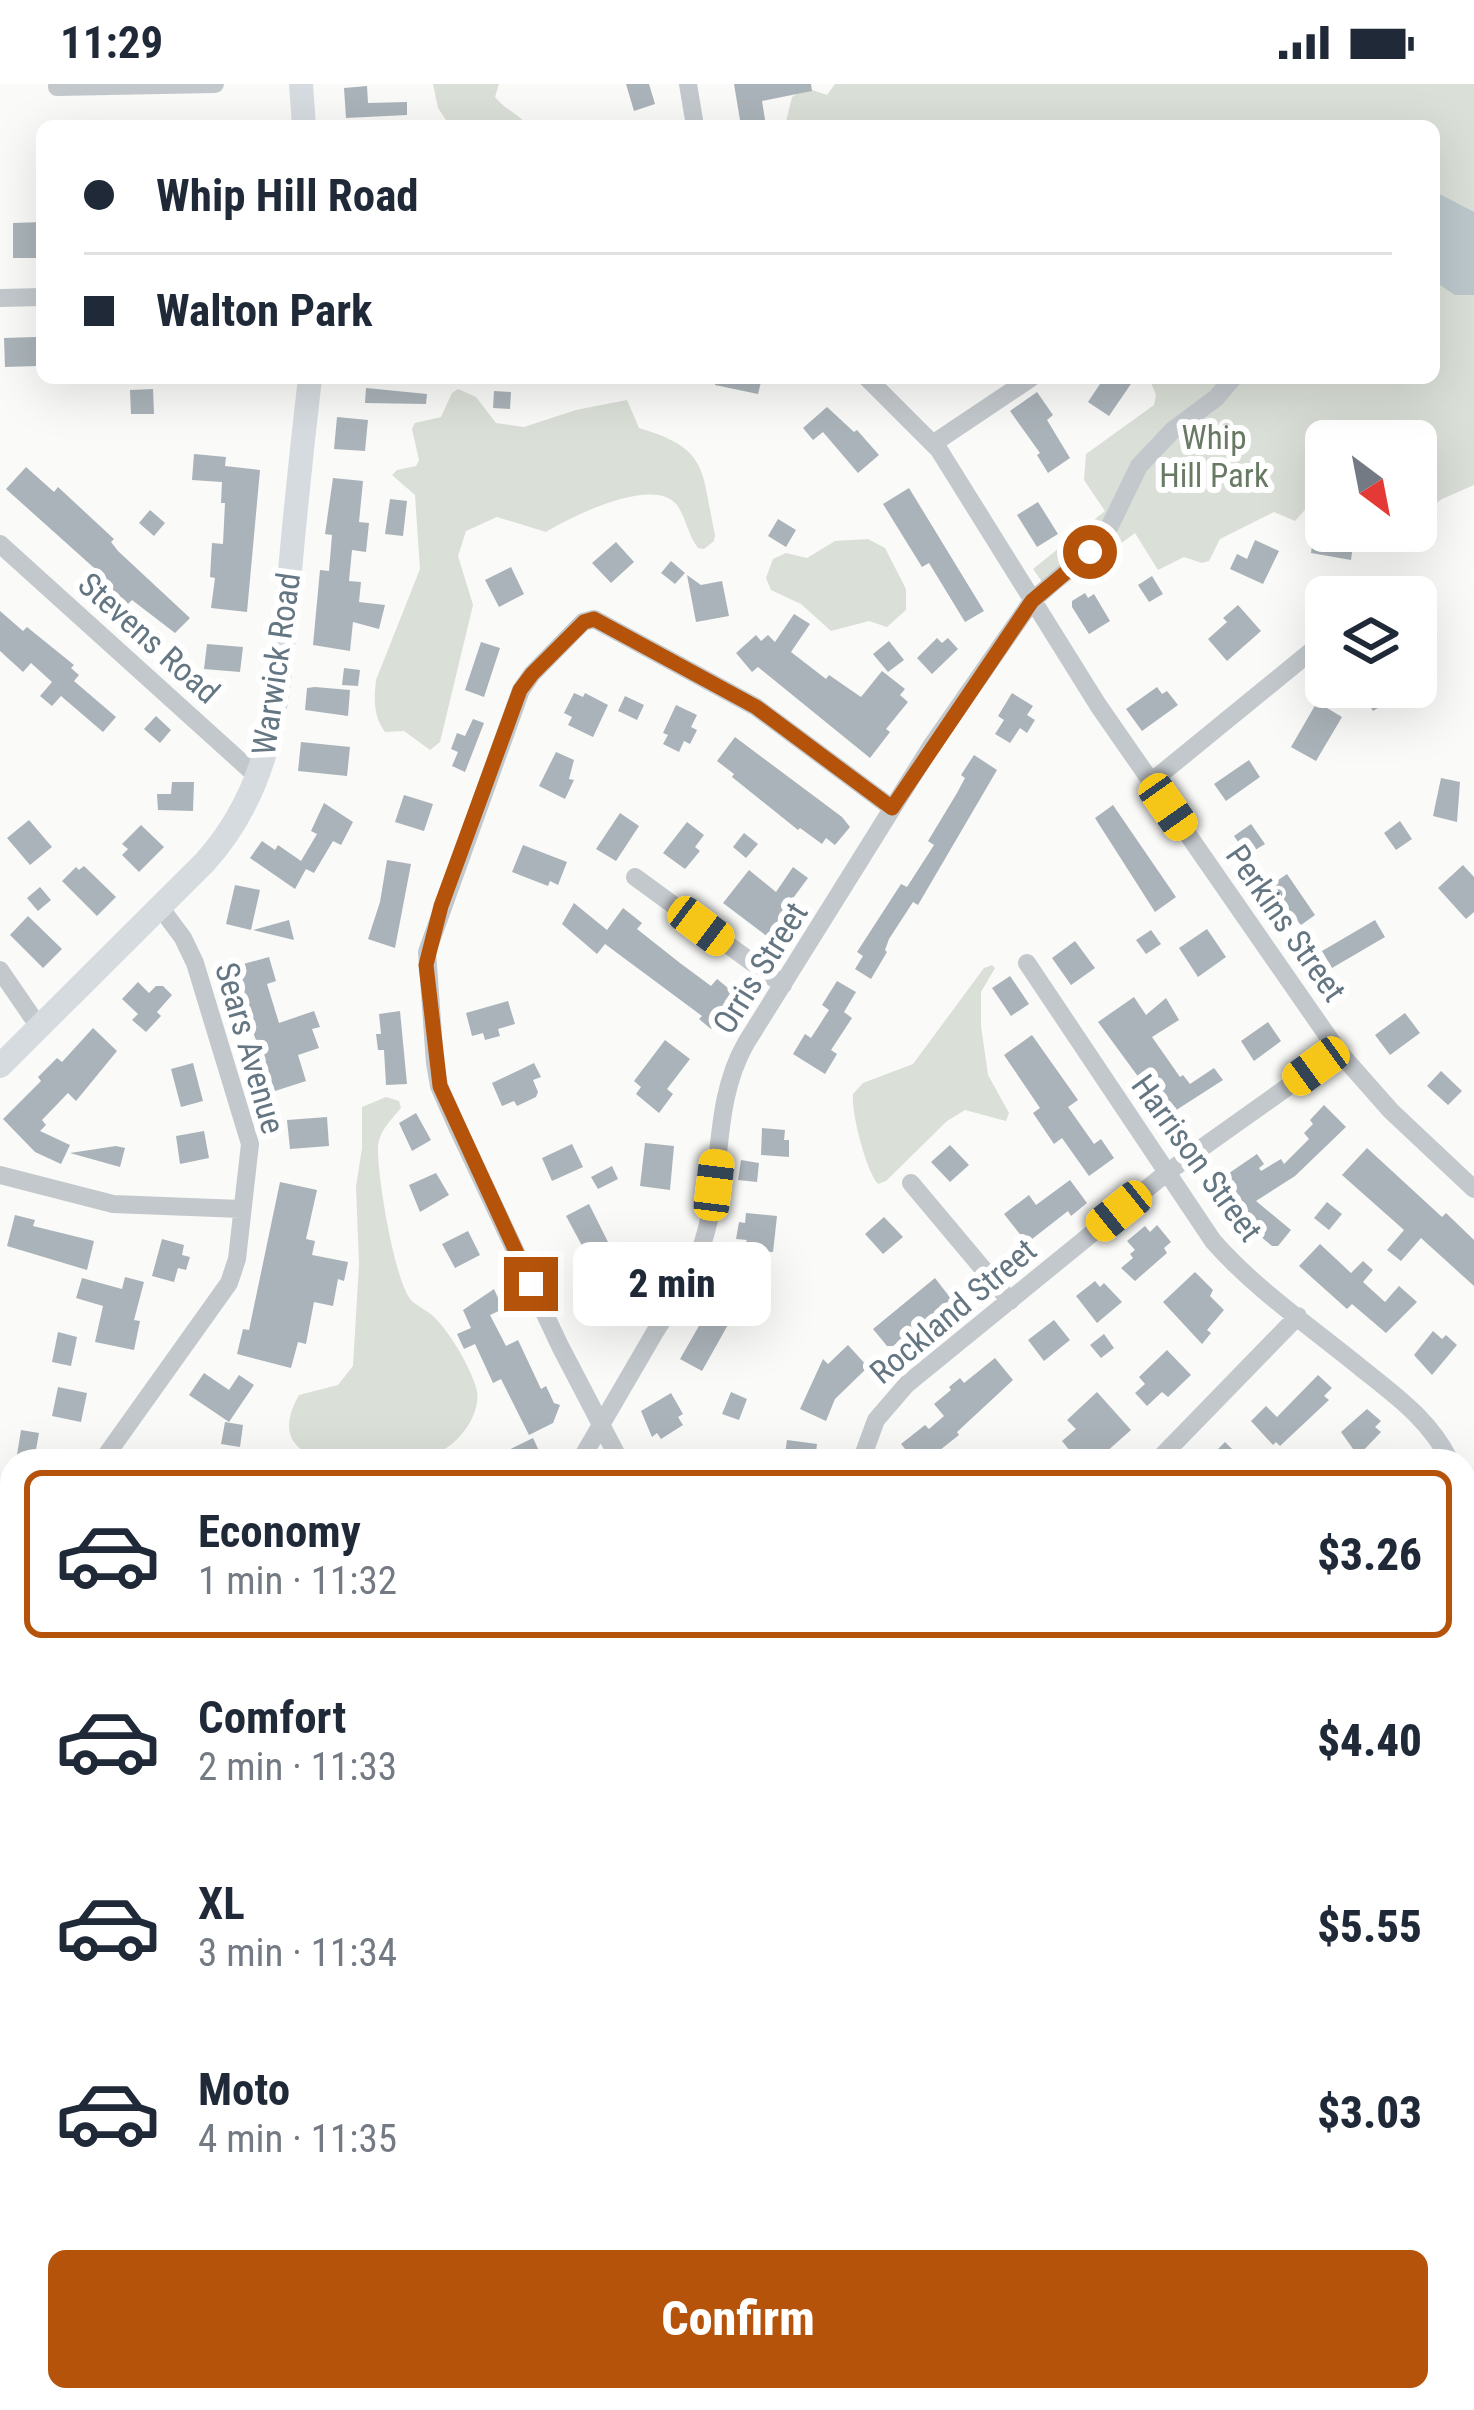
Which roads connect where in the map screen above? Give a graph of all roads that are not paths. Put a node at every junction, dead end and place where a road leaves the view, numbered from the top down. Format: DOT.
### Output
graph roads {
  1 [pos="215,84"];
  2 [pos="301,84"];
  3 [pos="688,84"];
  4 [pos="57,87"];
  5 [pos="304,120"];
  6 [pos="694,120"];
  7 [pos="36,297"];
  8 [pos="0,298"];
  9 [pos="309,384"];
  10 [pos="873,384"];
  11 [pos="1022,384"];
  12 [pos="1227,384"];
  13 [pos="934,443"];
  14 [pos="0,544"];
  15 [pos="1032,601"];
  16 [pos="1305,656"];
  17 [pos="259,778"];
  18 [pos="1151,782"];
  19 [pos="892,808"];
  20 [pos="635,877"];
  21 [pos="160,907"];
  22 [pos="1027,963"];
  23 [pos="0,970"];
  24 [pos="783,985"];
  25 [pos="39,1027"];
  26 [pos="1338,1051"];
  27 [pos="0,1066"];
  28 [pos="1165,1174"];
  29 [pos="0,1175"];
  30 [pos="911,1183"];
  31 [pos="1474,1190"];
  32 [pos="241,1209"];
  33 [pos="1010,1301"];
  34 [pos="1298,1316"];
  35 [pos="600,1427"];
  36 [pos="111,1449"];
  37 [pos="587,1449"];
  38 [pos="613,1449"];
  39 [pos="865,1449"];
  40 [pos="1169,1449"];
  41 [pos="1443,1449"];
  1 -- 4 [label="street"];
  2 -- 5 [label="main road"];
  3 -- 6 [label="street"];
  7 -- 8 [label="street"];
  9 -- 17 [label="main road, Warwick Road"];
  10 -- 13 [label="street, Perkins Street"];
  11 -- 13 [label="street"];
  12 -- 15 [label="street, Orris Street"];
  13 -- 15 [label="street, Perkins Street"];
  14 -- 17 [label="street, Stevens Road"];
  15 -- 18 [label="street, Perkins Street"];
  15 -- 19 [label="street, Orris Street"];
  16 -- 18 [label="street"];
  17 -- 21 [label="main road, Warwick Road"];
  18 -- 26 [label="street, Perkins Street"];
  19 -- 24 [label="street, Orris Street"];
  19 -- 35 [label="street"];
  20 -- 24 [label="street"];
  21 -- 25 [label="main road, Warwick Road"];
  21 -- 32 [label="street, Sears Avenue"];
  22 -- 28 [label="street, Harrison Street"];
  23 -- 25 [label="street"];
  24 -- 35 [label="street, Orris Street"];
  25 -- 27 [label="main road, Warwick Road"];
  26 -- 28 [label="street, Rockland Street"];
  26 -- 31 [label="street, Perkins Street"];
  28 -- 33 [label="street, Rockland Street"];
  28 -- 34 [label="street, Harrison Street"];
  29 -- 32 [label="street"];
  30 -- 33 [label="street"];
  32 -- 36 [label="street, Sears Avenue"];
  33 -- 39 [label="street, Rockland Street"];
  34 -- 40 [label="street"];
  34 -- 41 [label="street, Harrison Street"];
  35 -- 37 [label="street, Orris Street"];
  35 -- 38 [label="street"];
}
